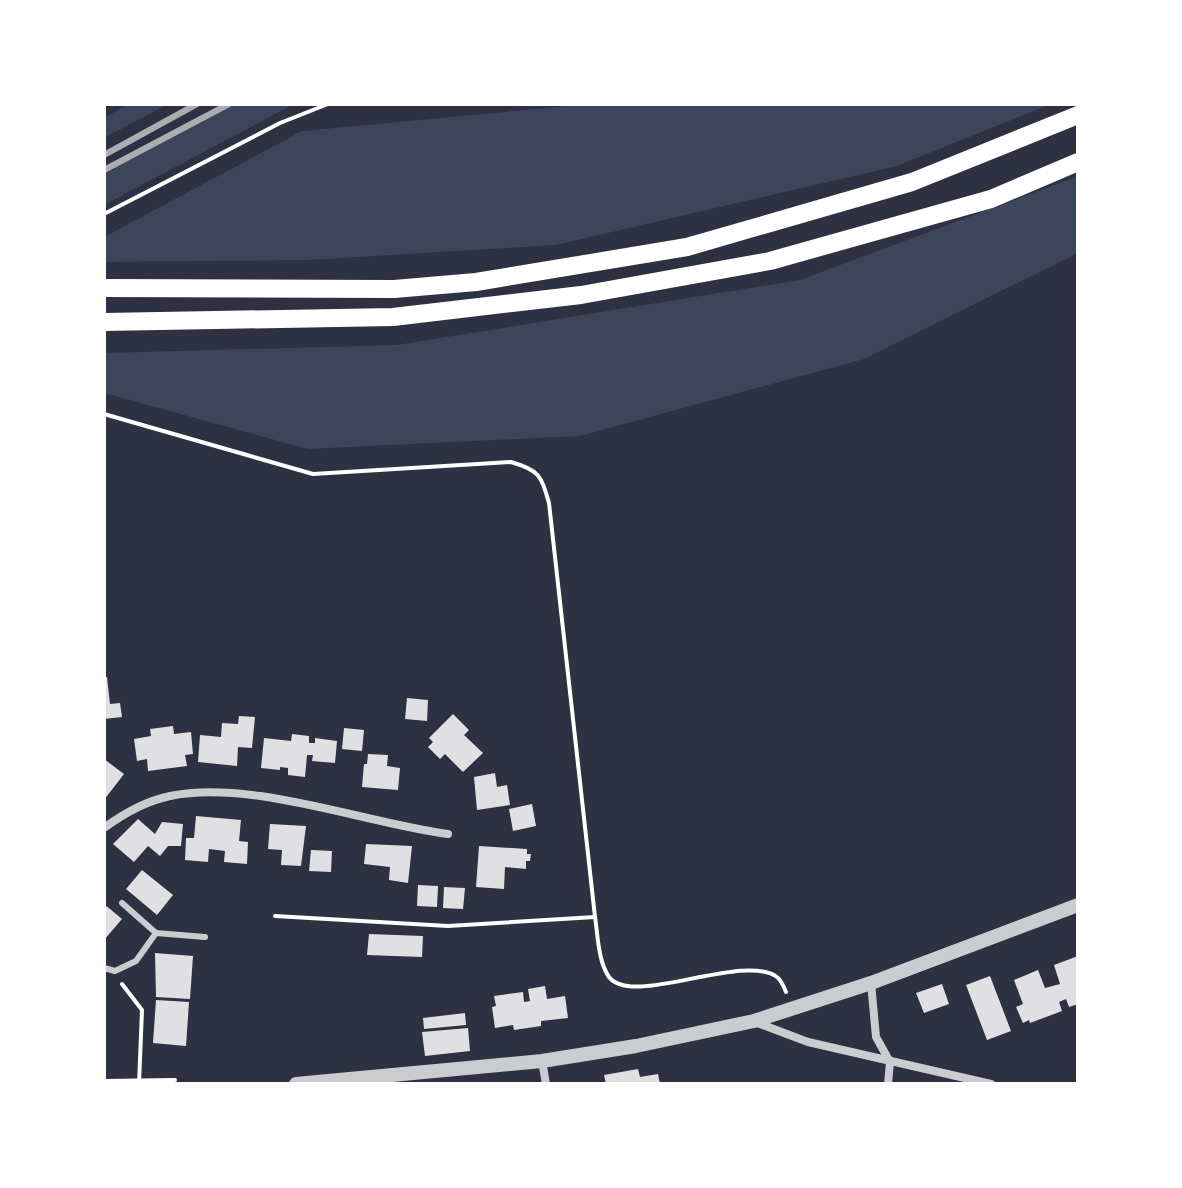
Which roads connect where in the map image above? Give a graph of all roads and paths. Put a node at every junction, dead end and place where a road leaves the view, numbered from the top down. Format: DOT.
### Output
graph roads {
  1 [pos="328,104"];
  2 [pos="1078,115"];
  3 [pos="1078,162"];
  4 [pos="104,214"];
  5 [pos="104,288"];
  6 [pos="104,322"];
  7 [pos="104,414"];
  8 [pos="104,828"];
  9 [pos="448,834"];
  10 [pos="122,903"];
  11 [pos="1078,905"];
  12 [pos="275,916"];
  13 [pos="595,917"];
  14 [pos="156,933"];
  15 [pos="205,937"];
  16 [pos="104,968"];
  17 [pos="115,971"];
  18 [pos="871,983"];
  19 [pos="792,1010"];
  20 [pos="754,1021"];
  21 [pos="542,1061"];
  22 [pos="890,1062"];
  23 [pos="175,1080"];
  24 [pos="104,1081"];
  25 [pos="139,1082"];
  26 [pos="296,1084"];
  27 [pos="546,1084"];
  28 [pos="888,1084"];
  29 [pos="991,1084"];
  1 -- 4 [label="path"];
  2 -- 5 [label="highway"];
  3 -- 6 [label="highway"];
  7 -- 13 [label="path"];
  8 -- 9 [label="street"];
  10 -- 14 [label="lane"];
  11 -- 18 [label="street"];
  12 -- 13 [label="path"];
  13 -- 19 [label="path"];
  14 -- 15 [label="lane"];
  14 -- 17 [label="lane"];
  16 -- 17 [label="lane"];
  17 -- 25 [label="path"];
  18 -- 19 [label="street"];
  18 -- 22 [label="street"];
  19 -- 20 [label="street"];
  20 -- 21 [label="street"];
  20 -- 22 [label="street"];
  21 -- 26 [label="street"];
  21 -- 27 [label="street"];
  22 -- 28 [label="street"];
  22 -- 29 [label="street"];
  23 -- 25 [label="path"];
  24 -- 25 [label="path"];
}
